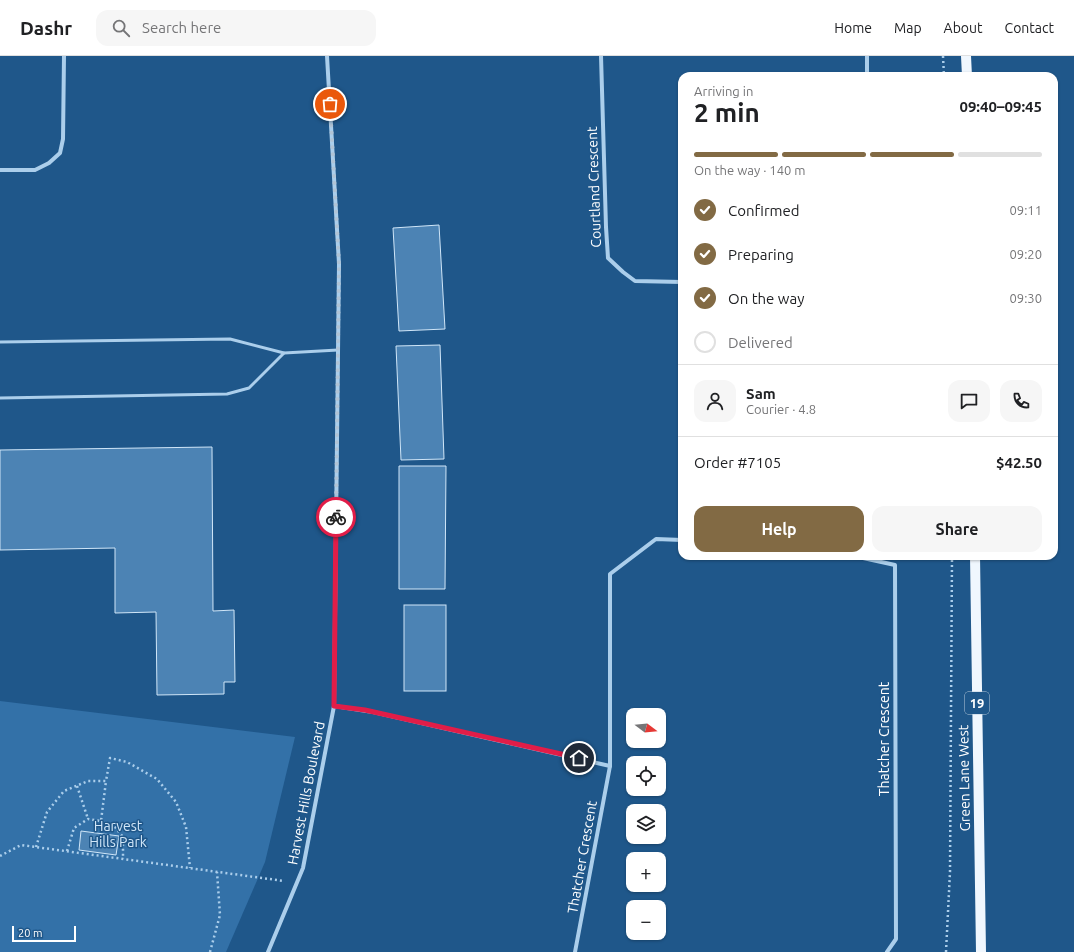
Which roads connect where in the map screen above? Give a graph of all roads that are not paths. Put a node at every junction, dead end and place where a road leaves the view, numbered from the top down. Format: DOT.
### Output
graph roads {
  1 [pos="64,56"];
  2 [pos="327,56"];
  3 [pos="601,56"];
  4 [pos="867,56"];
  5 [pos="966,56"];
  6 [pos="867,72"];
  7 [pos="967,72"];
  8 [pos="0,170"];
  9 [pos="678,282"];
  10 [pos="0,342"];
  11 [pos="338,350"];
  12 [pos="284,353"];
  13 [pos="0,398"];
  14 [pos="678,540"];
  15 [pos="872,560"];
  16 [pos="975,560"];
  17 [pos="334,706"];
  18 [pos="610,766"];
  19 [pos="268,952"];
  20 [pos="575,952"];
  21 [pos="887,952"];
  22 [pos="981,952"];
  1 -- 8 [label="street"];
  2 -- 11 [label="street, Harvest Hills Boulevard"];
  3 -- 9 [label="street, Courtland Crescent"];
  4 -- 6 [label="street"];
  5 -- 7 [label="main road"];
  10 -- 12 [label="lane"];
  11 -- 12 [label="lane"];
  11 -- 17 [label="street, Harvest Hills Boulevard"];
  12 -- 13 [label="lane"];
  14 -- 18 [label="street, Thatcher Crescent"];
  15 -- 21 [label="street, Thatcher Crescent"];
  16 -- 22 [label="main road, Green Lane West / 19"];
  17 -- 18 [label="street"];
  17 -- 19 [label="street, Harvest Hills Boulevard"];
  18 -- 20 [label="street, Thatcher Crescent"];
}
